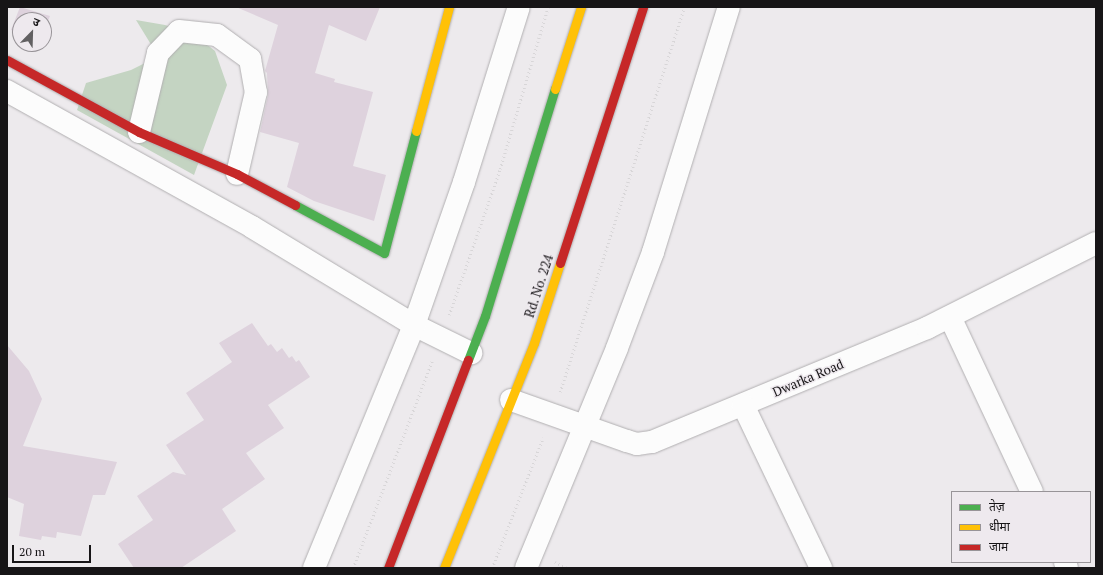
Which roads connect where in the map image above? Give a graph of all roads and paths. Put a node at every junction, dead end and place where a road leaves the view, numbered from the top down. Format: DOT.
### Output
graph roads {
  1 [pos="449,7"];
  2 [pos="519,7"];
  3 [pos="548,7"];
  4 [pos="581,7"];
  5 [pos="643,7"];
  6 [pos="684,7"];
  7 [pos="729,7"];
  8 [pos="7,60"];
  9 [pos="7,91"];
  10 [pos="139,132"];
  11 [pos="236,174"];
  12 [pos="1096,244"];
  13 [pos="950,317"];
  14 [pos="414,325"];
  15 [pos="440,338"];
  16 [pos="471,353"];
  17 [pos="511,400"];
  18 [pos="743,405"];
  19 [pos="553,413"];
  20 [pos="586,425"];
  21 [pos="1032,491"];
  22 [pos="314,568"];
  23 [pos="353,568"];
  24 [pos="388,568"];
  25 [pos="444,568"];
  26 [pos="492,568"];
  27 [pos="526,568"];
  28 [pos="821,568"];
  1 -- 11 [label="main road"];
  2 -- 14 [label="street"];
  3 -- 15 [label="path"];
  4 -- 16 [label="main road"];
  5 -- 17 [label="main road, Rd. No. 224"];
  6 -- 19 [label="path"];
  7 -- 20 [label="street"];
  8 -- 10 [label="main road"];
  9 -- 14 [label="street"];
  10 -- 11 [label="main road"];
  10 -- 11 [label="street"];
  12 -- 13 [label="street, Dwarka Road"];
  13 -- 18 [label="street, Dwarka Road"];
  13 -- 21 [label="street"];
  14 -- 15 [label="street"];
  14 -- 22 [label="street"];
  15 -- 16 [label="street"];
  15 -- 23 [label="path"];
  16 -- 24 [label="main road"];
  17 -- 19 [label="street, Dwarka Road"];
  17 -- 25 [label="main road, Rd. No. 224"];
  18 -- 20 [label="street, Dwarka Road"];
  18 -- 28 [label="street"];
  19 -- 20 [label="street, Dwarka Road"];
  19 -- 26 [label="path"];
  20 -- 27 [label="street"];
}
